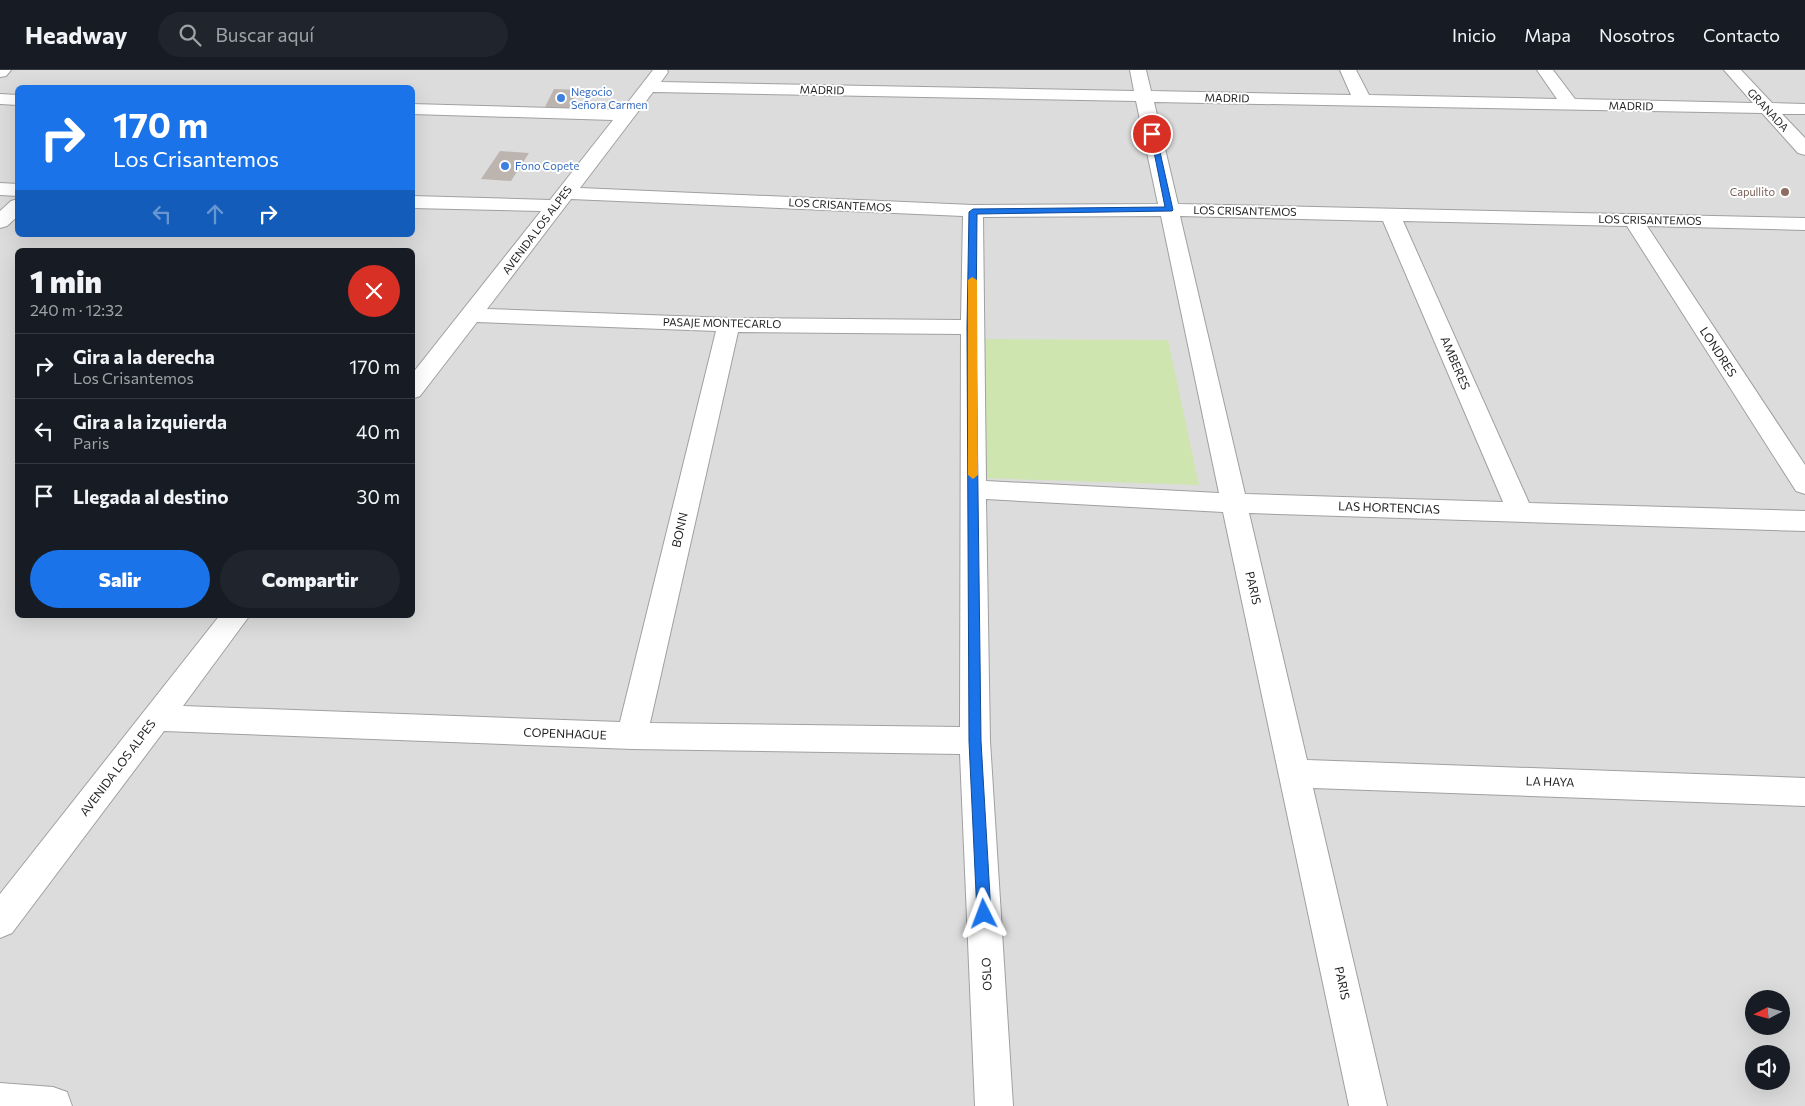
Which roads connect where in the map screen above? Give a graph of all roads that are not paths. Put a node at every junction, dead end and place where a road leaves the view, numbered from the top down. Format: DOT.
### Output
graph roads {
  1 [pos="661,70"];
  2 [pos="1138,70"];
  3 [pos="1348,70"];
  4 [pos="1545,70"];
  5 [pos="1732,70"];
  6 [pos="648,86"];
  7 [pos="1144,96"];
  8 [pos="0,99"];
  9 [pos="15,100"];
  10 [pos="1362,100"];
  11 [pos="1569,104"];
  12 [pos="1767,108"];
  13 [pos="1805,109"];
  14 [pos="415,110"];
  15 [pos="626,115"];
  16 [pos="1805,149"];
  17 [pos="0,189"];
  18 [pos="15,190"];
  19 [pos="560,199"];
  20 [pos="415,202"];
  21 [pos="15,209"];
  22 [pos="1169,210"];
  23 [pos="973,212"];
  24 [pos="1390,214"];
  25 [pos="1632,219"];
  26 [pos="0,222"];
  27 [pos="1805,224"];
  28 [pos="472,315"];
  29 [pos="728,324"];
  30 [pos="972,327"];
  31 [pos="415,387"];
  32 [pos="1805,485"];
  33 [pos="973,489"];
  34 [pos="1234,503"];
  35 [pos="1520,512"];
  36 [pos="1805,521"];
  37 [pos="234,618"];
  38 [pos="155,718"];
  39 [pos="632,736"];
  40 [pos="975,741"];
  41 [pos="1296,773"];
  42 [pos="1805,792"];
  43 [pos="0,921"];
  44 [pos="0,1102"];
  45 [pos="53,1106"];
  46 [pos="994,1106"];
  47 [pos="1368,1106"];
  1 -- 6 [label="street, AVENIDA LOS ALPES"];
  2 -- 7 [label="street, PARIS"];
  3 -- 10 [label="street"];
  4 -- 11 [label="street"];
  5 -- 12 [label="street, GRANADA"];
  6 -- 7 [label="street, MADRID"];
  6 -- 15 [label="street, AVENIDA LOS ALPES"];
  7 -- 10 [label="street, MADRID"];
  7 -- 22 [label="street, PARIS"];
  8 -- 9 [label="street"];
  10 -- 11 [label="street, MADRID"];
  11 -- 12 [label="street, MADRID"];
  12 -- 13 [label="street, MADRID"];
  12 -- 16 [label="street, GRANADA"];
  14 -- 15 [label="street"];
  15 -- 19 [label="street, AVENIDA LOS ALPES"];
  17 -- 18 [label="street"];
  19 -- 20 [label="street, LOS CRISANTEMOS"];
  19 -- 23 [label="street, LOS CRISANTEMOS"];
  19 -- 28 [label="street, AVENIDA LOS ALPES"];
  21 -- 26 [label="street"];
  22 -- 23 [label="street, LOS CRISANTEMOS"];
  22 -- 24 [label="street, LOS CRISANTEMOS"];
  22 -- 34 [label="street, PARIS"];
  23 -- 30 [label="street, OSLO"];
  24 -- 25 [label="street, LOS CRISANTEMOS"];
  24 -- 35 [label="street, AMBERES"];
  25 -- 27 [label="street, LOS CRISANTEMOS"];
  25 -- 32 [label="street, LONDRES"];
  28 -- 29 [label="street, PASAJE MONTECARLO"];
  28 -- 31 [label="street, AVENIDA LOS ALPES"];
  29 -- 30 [label="street, PASAJE MONTECARLO"];
  29 -- 39 [label="street, BONN"];
  30 -- 33 [label="street, OSLO"];
  33 -- 34 [label="street, LAS HORTENCIAS"];
  33 -- 40 [label="street, OSLO"];
  34 -- 35 [label="street, LAS HORTENCIAS"];
  34 -- 41 [label="street, PARIS"];
  35 -- 36 [label="street, LAS HORTENCIAS"];
  37 -- 38 [label="street, AVENIDA LOS ALPES"];
  38 -- 39 [label="street, COPENHAGUE"];
  38 -- 43 [label="street, AVENIDA LOS ALPES"];
  39 -- 40 [label="street, COPENHAGUE"];
  40 -- 46 [label="street, OSLO"];
  41 -- 42 [label="street, LA HAYA"];
  41 -- 47 [label="street, PARIS"];
  44 -- 45 [label="street"];
}
